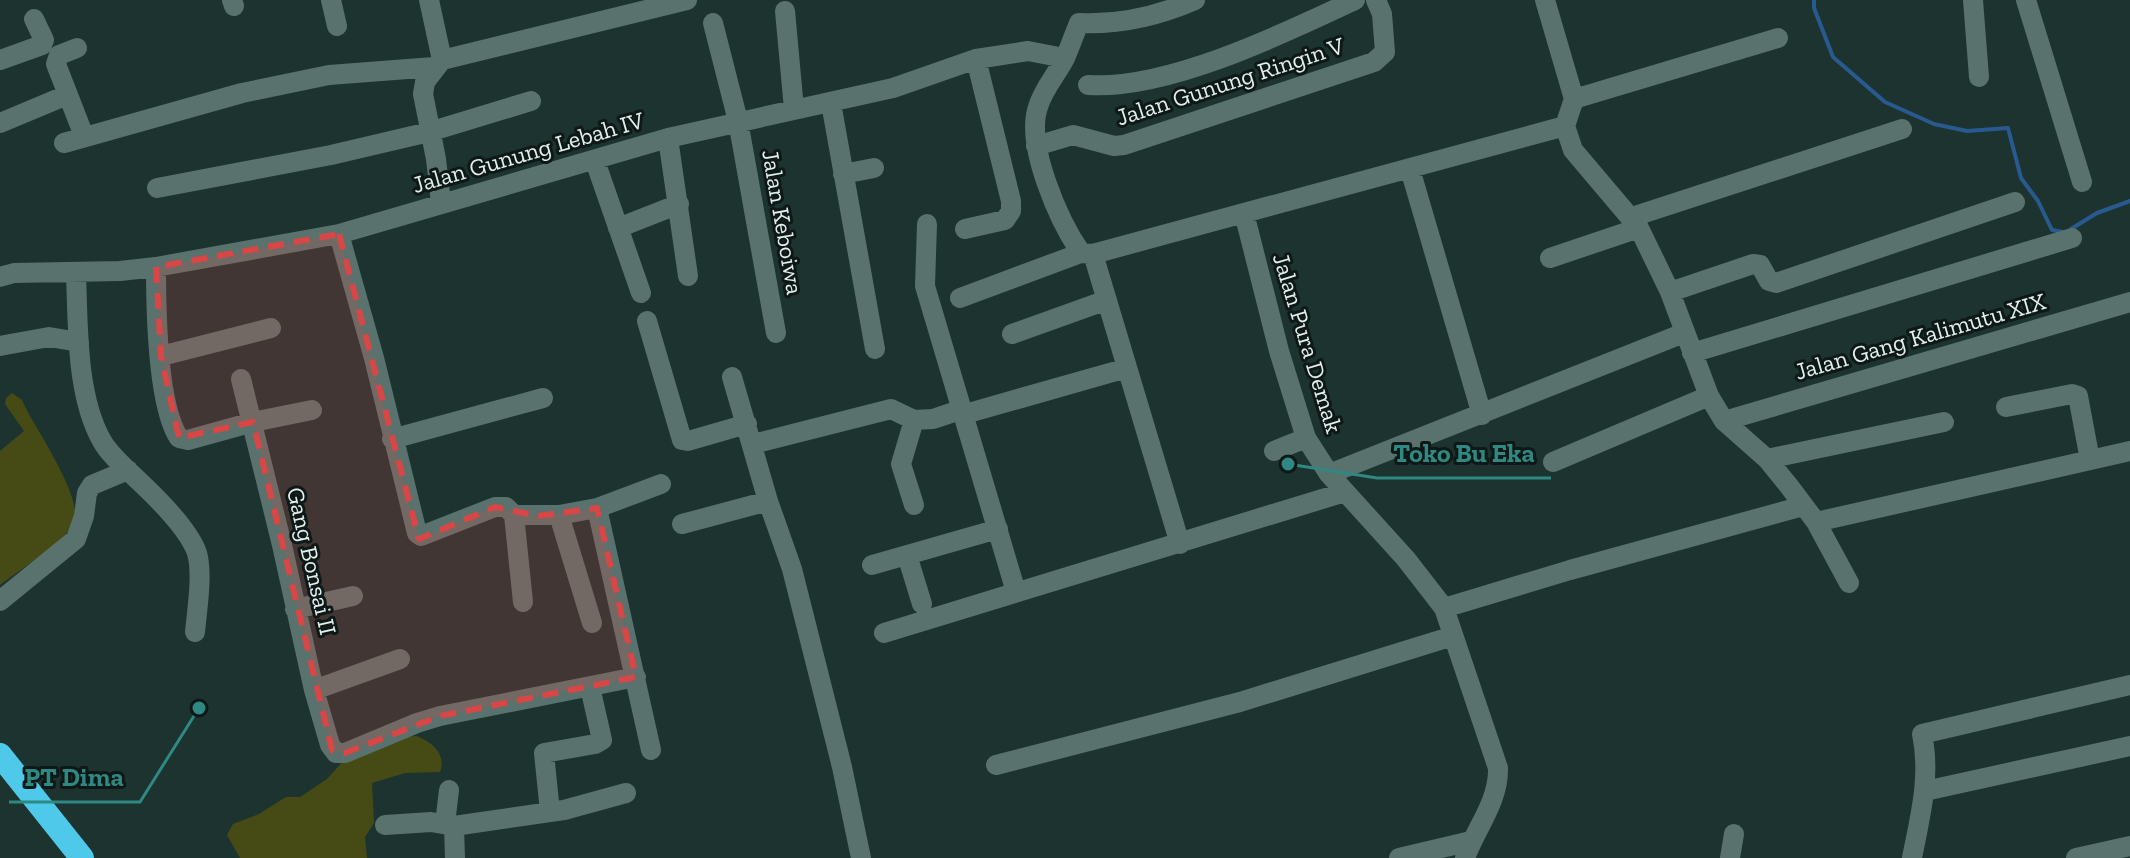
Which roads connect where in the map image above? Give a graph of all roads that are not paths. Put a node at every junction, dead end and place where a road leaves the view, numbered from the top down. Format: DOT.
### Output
graph roads {
  1 [pos="331,0"];
  2 [pos="429,0"];
  3 [pos="687,0"];
  4 [pos="1195,0"];
  5 [pos="1355,0"];
  6 [pos="1376,0"];
  7 [pos="1545,0"];
  8 [pos="1973,0"];
  9 [pos="2026,0"];
  10 [pos="785,11"];
  11 [pos="34,19"];
  12 [pos="713,23"];
  13 [pos="337,26"];
  14 [pos="1778,38"];
  15 [pos="77,48"];
  16 [pos="1064,58"];
  17 [pos="976,59"];
  18 [pos="0,60"];
  19 [pos="438,63"];
  20 [pos="1979,77"];
  21 [pos="1088,85"];
  22 [pos="67,95"];
  23 [pos="1574,99"];
  24 [pos="531,101"];
  25 [pos="831,103"];
  26 [pos="794,109"];
  27 [pos="738,121"];
  28 [pos="0,123"];
  29 [pos="1565,126"];
  30 [pos="1902,129"];
  31 [pos="429,132"];
  32 [pos="84,136"];
  33 [pos="668,138"];
  34 [pos="64,143"];
  35 [pos="1036,146"];
  36 [pos="595,161"];
  37 [pos="874,168"];
  38 [pos="1410,169"];
  39 [pos="843,174"];
  40 [pos="2082,182"];
  41 [pos="157,188"];
  42 [pos="2015,202"];
  43 [pos="441,203"];
  44 [pos="679,204"];
  45 [pos="1244,213"];
  46 [pos="1635,222"];
  47 [pos="927,224"];
  48 [pos="618,228"];
  49 [pos="965,229"];
  50 [pos="339,234"];
  51 [pos="2072,238"];
  52 [pos="1087,253"];
  53 [pos="1550,258"];
  54 [pos="156,267"];
  55 [pos="76,273"];
  56 [pos="688,276"];
  57 [pos="0,277"];
  58 [pos="1670,292"];
  59 [pos="641,293"];
  60 [pos="960,298"];
  61 [pos="1107,300"];
  62 [pos="2130,302"];
  63 [pos="647,321"];
  64 [pos="271,328"];
  65 [pos="776,333"];
  66 [pos="1012,334"];
  67 [pos="79,342"];
  68 [pos="1688,343"];
  69 [pos="0,346"];
  70 [pos="875,349"];
  71 [pos="161,356"];
  72 [pos="1127,368"];
  73 [pos="732,377"];
  74 [pos="241,379"];
  75 [pos="1709,396"];
  76 [pos="543,398"];
  77 [pos="2006,407"];
  78 [pos="312,410"];
  79 [pos="964,412"];
  80 [pos="1482,415"];
  81 [pos="914,420"];
  82 [pos="1724,421"];
  83 [pos="253,422"];
  84 [pos="1944,422"];
  85 [pos="750,434"];
  86 [pos="1306,438"];
  87 [pos="392,439"];
  88 [pos="1274,451"];
  89 [pos="2130,451"];
  90 [pos="1767,459"];
  91 [pos="2090,460"];
  92 [pos="1553,462"];
  93 [pos="128,470"];
  94 [pos="1329,474"];
  95 [pos="661,484"];
  96 [pos="1345,492"];
  97 [pos="768,501"];
  98 [pos="914,505"];
  99 [pos="597,508"];
  100 [pos="1810,514"];
  101 [pos="514,515"];
  102 [pos="559,515"];
  103 [pos="682,524"];
  104 [pos="998,529"];
  105 [pos="1180,544"];
  106 [pos="907,555"];
  107 [pos="872,565"];
  108 [pos="1849,583"];
  109 [pos="1016,592"];
  110 [pos="353,596"];
  111 [pos="0,601"];
  112 [pos="523,602"];
  113 [pos="922,604"];
  114 [pos="1444,608"];
  115 [pos="295,609"];
  116 [pos="592,623"];
  117 [pos="195,632"];
  118 [pos="884,633"];
  119 [pos="1453,636"];
  120 [pos="400,659"];
  121 [pos="636,677"];
  122 [pos="2130,685"];
  123 [pos="590,687"];
  124 [pos="314,690"];
  125 [pos="2130,746"];
  126 [pos="651,750"];
  127 [pos="0,755"];
  128 [pos="996,765"];
  129 [pos="449,790"];
  130 [pos="1925,791"];
  131 [pos="626,793"];
  132 [pos="550,812"];
  133 [pos="385,825"];
  134 [pos="450,825"];
  135 [pos="1734,834"];
  136 [pos="2130,846"];
  137 [pos="1468,850"];
  138 [pos="82,858"];
  139 [pos="455,858"];
  140 [pos="861,858"];
  141 [pos="1399,858"];
  142 [pos="1730,858"];
  143 [pos="1912,858"];
  144 [pos="2076,858"];
  1 -- 13 [label="street"];
  2 -- 19 [label="street"];
  3 -- 19 [label="street"];
  4 -- 16 [label="street"];
  5 -- 21 [label="street"];
  6 -- 35 [label="street, Jalan Gunung Ringin V"];
  7 -- 23 [label="street"];
  8 -- 20 [label="street"];
  9 -- 40 [label="street"];
  10 -- 26 [label="street"];
  11 -- 18 [label="street"];
  12 -- 27 [label="street, Jalan Keboiwa"];
  14 -- 23 [label="street"];
  15 -- 22 [label="street"];
  16 -- 17 [label="street, Jalan Gunung Lebah IV"];
  16 -- 35 [label="street"];
  17 -- 25 [label="street, Jalan Gunung Lebah IV"];
  17 -- 49 [label="street"];
  19 -- 31 [label="street"];
  19 -- 32 [label="street"];
  22 -- 28 [label="street"];
  22 -- 32 [label="street"];
  23 -- 29 [label="street"];
  24 -- 31 [label="street"];
  25 -- 26 [label="street, Jalan Gunung Lebah IV"];
  25 -- 39 [label="street"];
  26 -- 27 [label="street, Jalan Gunung Lebah IV"];
  27 -- 33 [label="street, Jalan Gunung Lebah IV"];
  27 -- 65 [label="street, Jalan Keboiwa"];
  29 -- 38 [label="street"];
  29 -- 46 [label="street"];
  30 -- 46 [label="street"];
  31 -- 41 [label="street"];
  31 -- 43 [label="street"];
  32 -- 34 [label="street"];
  33 -- 36 [label="street, Jalan Gunung Lebah IV"];
  33 -- 44 [label="street"];
  35 -- 52 [label="street"];
  36 -- 43 [label="street, Jalan Gunung Lebah IV"];
  36 -- 48 [label="street"];
  37 -- 39 [label="street"];
  38 -- 45 [label="street"];
  38 -- 80 [label="street"];
  39 -- 70 [label="street"];
  42 -- 58 [label="street"];
  43 -- 50 [label="street, Jalan Gunung Lebah IV"];
  44 -- 48 [label="street"];
  44 -- 56 [label="street"];
  45 -- 52 [label="street"];
  45 -- 86 [label="street, Jalan Pura Demak"];
  46 -- 53 [label="street"];
  46 -- 58 [label="street"];
  47 -- 79 [label="street"];
  48 -- 59 [label="street"];
  50 -- 54 [label="street, Jalan Gunung Lebah IV"];
  50 -- 87 [label="street"];
  51 -- 68 [label="street"];
  52 -- 60 [label="street"];
  52 -- 61 [label="street"];
  54 -- 55 [label="street, Jalan Gunung Lebah IV"];
  54 -- 71 [label="street"];
  55 -- 57 [label="street, Jalan Gunung Lebah IV"];
  55 -- 67 [label="street"];
  58 -- 68 [label="street"];
  61 -- 66 [label="street"];
  61 -- 72 [label="street"];
  62 -- 82 [label="street, Jalan Gang Kalimutu XIX"];
  63 -- 85 [label="street"];
  64 -- 71 [label="street"];
  67 -- 69 [label="street"];
  67 -- 93 [label="street"];
  68 -- 75 [label="street"];
  68 -- 80 [label="street"];
  71 -- 83 [label="street"];
  72 -- 79 [label="street"];
  72 -- 105 [label="street"];
  73 -- 85 [label="street"];
  74 -- 83 [label="street, Gang Bonsai II"];
  75 -- 82 [label="street"];
  75 -- 92 [label="street"];
  76 -- 87 [label="street"];
  77 -- 91 [label="street"];
  78 -- 83 [label="street"];
  79 -- 81 [label="street"];
  79 -- 104 [label="street"];
  80 -- 94 [label="street"];
  81 -- 85 [label="street"];
  81 -- 98 [label="street"];
  82 -- 90 [label="street"];
  83 -- 115 [label="street, Gang Bonsai II"];
  84 -- 90 [label="street"];
  85 -- 97 [label="street"];
  86 -- 88 [label="street"];
  86 -- 94 [label="street, Jalan Pura Demak"];
  87 -- 101 [label="street"];
  89 -- 91 [label="street"];
  90 -- 100 [label="street"];
  91 -- 100 [label="street"];
  93 -- 111 [label="street"];
  93 -- 117 [label="street"];
  94 -- 96 [label="street, Jalan Pura Demak"];
  95 -- 99 [label="street"];
  96 -- 105 [label="street"];
  96 -- 114 [label="street, Jalan Pura Demak"];
  97 -- 103 [label="street"];
  97 -- 140 [label="street"];
  99 -- 102 [label="street"];
  99 -- 121 [label="street"];
  100 -- 108 [label="street"];
  100 -- 114 [label="street"];
  101 -- 102 [label="street"];
  101 -- 112 [label="street"];
  102 -- 116 [label="street"];
  104 -- 106 [label="street"];
  104 -- 109 [label="street"];
  105 -- 109 [label="street"];
  106 -- 107 [label="street"];
  106 -- 113 [label="street"];
  109 -- 118 [label="street"];
  110 -- 115 [label="street"];
  114 -- 119 [label="street, Jalan Pura Demak"];
  115 -- 124 [label="street, Gang Bonsai II"];
  119 -- 128 [label="street"];
  119 -- 137 [label="street, Jalan Pura Demak"];
  120 -- 124 [label="street"];
  121 -- 123 [label="street"];
  121 -- 126 [label="street"];
  122 -- 130 [label="street"];
  123 -- 124 [label="street, Gang Bonsai II"];
  123 -- 132 [label="street"];
  125 -- 130 [label="street"];
  127 -- 138 [label="highway"];
  129 -- 134 [label="street"];
  130 -- 143 [label="street"];
  131 -- 132 [label="street"];
  132 -- 134 [label="street"];
  133 -- 134 [label="street"];
  134 -- 139 [label="street"];
  135 -- 142 [label="street"];
  136 -- 144 [label="street"];
  137 -- 141 [label="street"];
}
